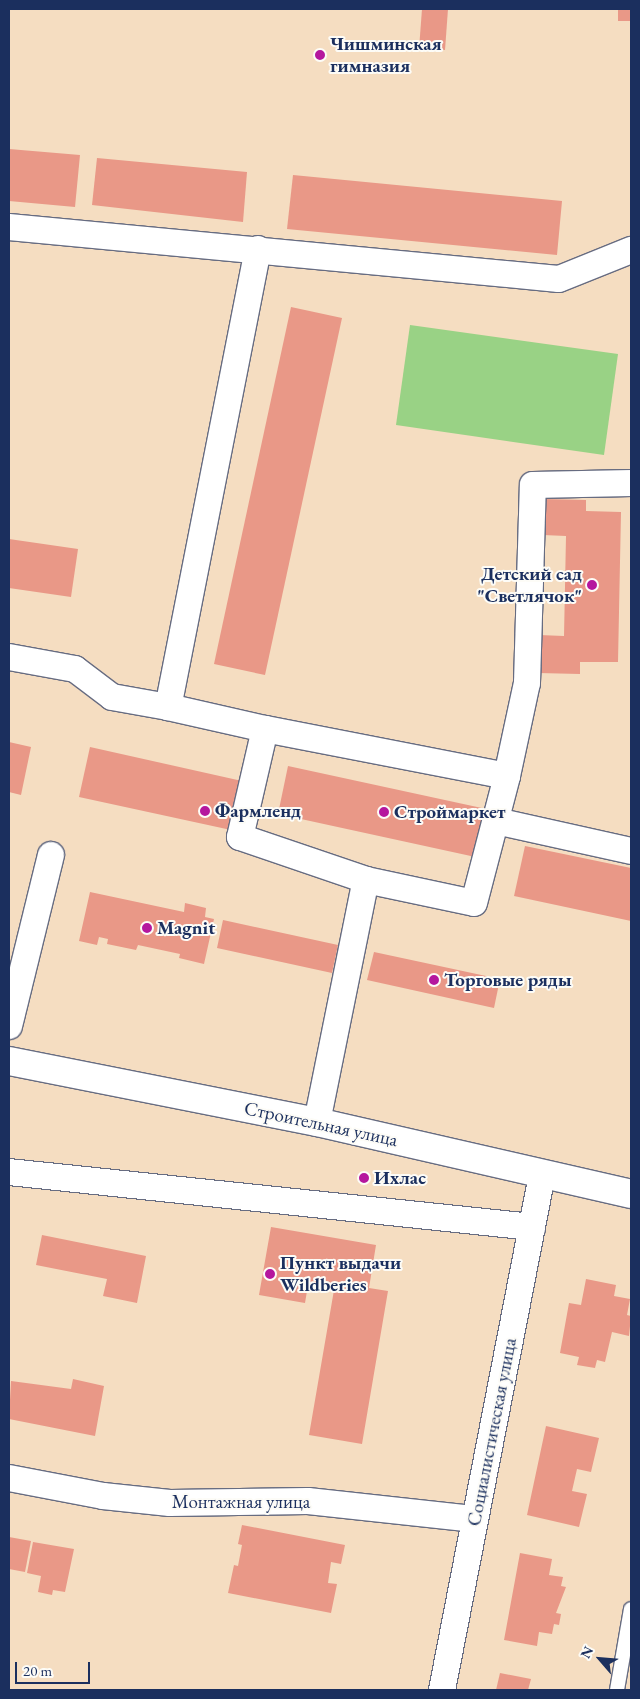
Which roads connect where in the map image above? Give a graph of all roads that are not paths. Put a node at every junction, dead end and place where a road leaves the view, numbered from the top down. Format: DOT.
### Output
graph roads {
  1 [pos="9,227"];
  2 [pos="258,249"];
  3 [pos="631,250"];
  4 [pos="631,483"];
  5 [pos="9,657"];
  6 [pos="168,707"];
  7 [pos="265,729"];
  8 [pos="507,776"];
  9 [pos="496,821"];
  10 [pos="631,851"];
  11 [pos="51,855"];
  12 [pos="366,880"];
  13 [pos="14,981"];
  14 [pos="9,1026"];
  15 [pos="9,1060"];
  16 [pos="317,1122"];
  17 [pos="9,1172"];
  18 [pos="542,1174"];
  19 [pos="631,1194"];
  20 [pos="532,1228"];
  21 [pos="9,1478"];
  22 [pos="475,1518"];
  23 [pos="631,1609"];
  24 [pos="442,1690"];
  25 [pos="617,1690"];
  1 -- 2 [label="street"];
  2 -- 3 [label="street"];
  2 -- 6 [label="street"];
  4 -- 8 [label="street"];
  5 -- 6 [label="street"];
  6 -- 7 [label="street"];
  7 -- 8 [label="street"];
  7 -- 12 [label="street"];
  8 -- 9 [label="street"];
  9 -- 10 [label="street"];
  9 -- 12 [label="street"];
  11 -- 13 [label="street"];
  12 -- 16 [label="street"];
  13 -- 14 [label="street"];
  15 -- 16 [label="street, Строительная улица"];
  16 -- 18 [label="street, Строительная улица"];
  17 -- 20 [label="street"];
  18 -- 19 [label="street, Строительная улица"];
  18 -- 20 [label="street, Социалистическая улица"];
  20 -- 22 [label="street, Социалистическая улица"];
  21 -- 22 [label="street, Монтажная улица"];
  22 -- 24 [label="street, Социалистическая улица"];
  23 -- 25 [label="lane"];
}
